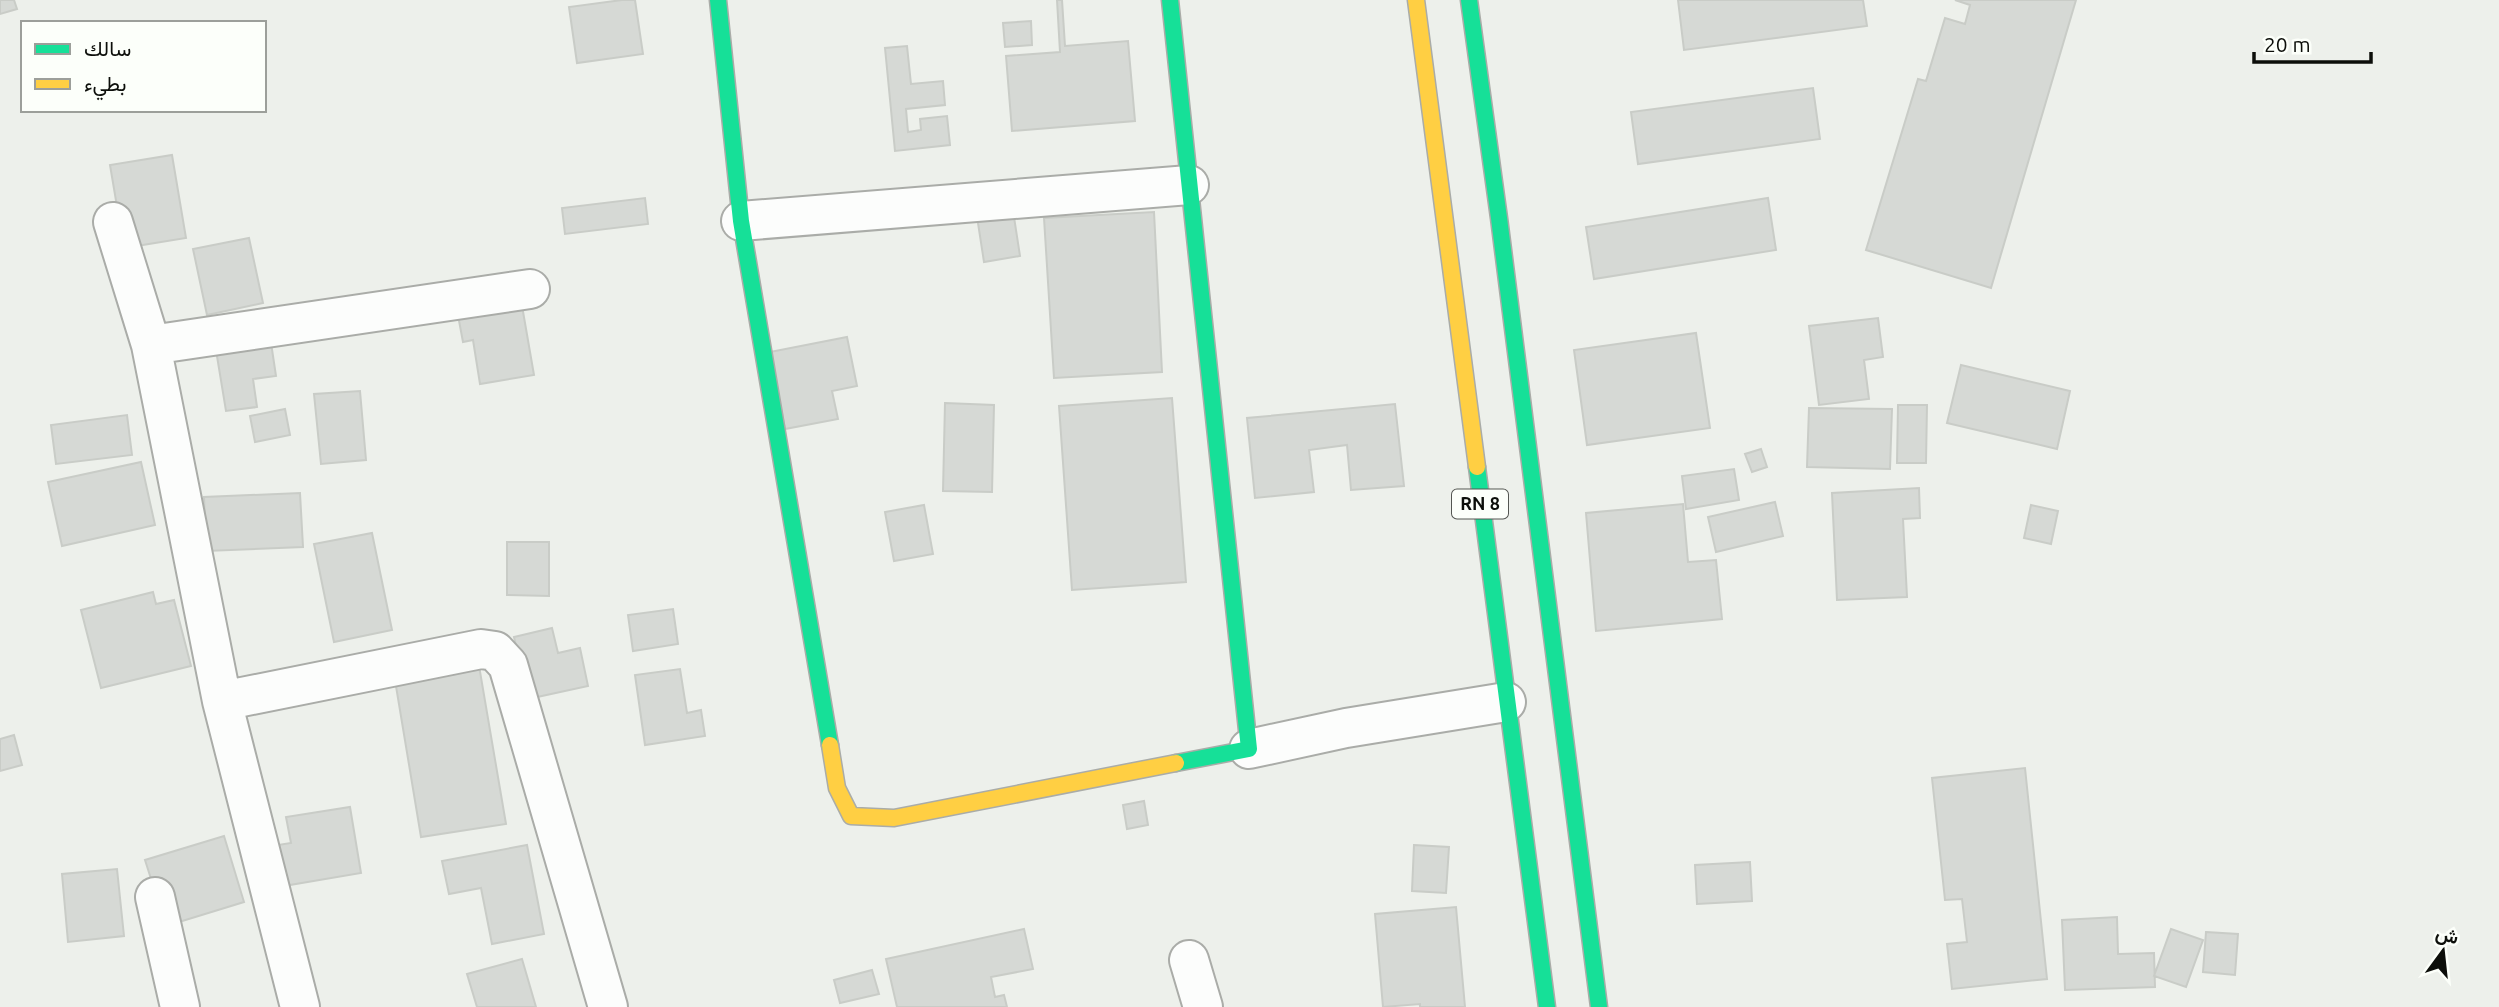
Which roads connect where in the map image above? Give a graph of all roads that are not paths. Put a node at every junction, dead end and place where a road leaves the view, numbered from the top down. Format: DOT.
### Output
graph roads {
  1 [pos="718,0"];
  2 [pos="1170,0"];
  3 [pos="1416,0"];
  4 [pos="1469,0"];
  5 [pos="1189,185"];
  6 [pos="741,221"];
  7 [pos="113,222"];
  8 [pos="530,289"];
  9 [pos="151,345"];
  10 [pos="222,701"];
  11 [pos="1506,702"];
  12 [pos="1248,749"];
  13 [pos="155,897"];
  14 [pos="1189,960"];
  15 [pos="180,1007"];
  16 [pos="299,1007"];
  17 [pos="608,1007"];
  18 [pos="1203,1007"];
  19 [pos="1547,1007"];
  20 [pos="1600,1007"];
  1 -- 6 [label="main road"];
  2 -- 5 [label="main road"];
  3 -- 11 [label="main road, RN 8"];
  4 -- 20 [label="main road, RN 8"];
  5 -- 6 [label="street"];
  5 -- 12 [label="main road"];
  6 -- 12 [label="main road"];
  7 -- 9 [label="street"];
  8 -- 9 [label="street"];
  9 -- 10 [label="street"];
  10 -- 16 [label="street"];
  10 -- 17 [label="street"];
  11 -- 12 [label="street"];
  11 -- 19 [label="main road, RN 8"];
  13 -- 15 [label="street"];
  14 -- 18 [label="street"];
}
